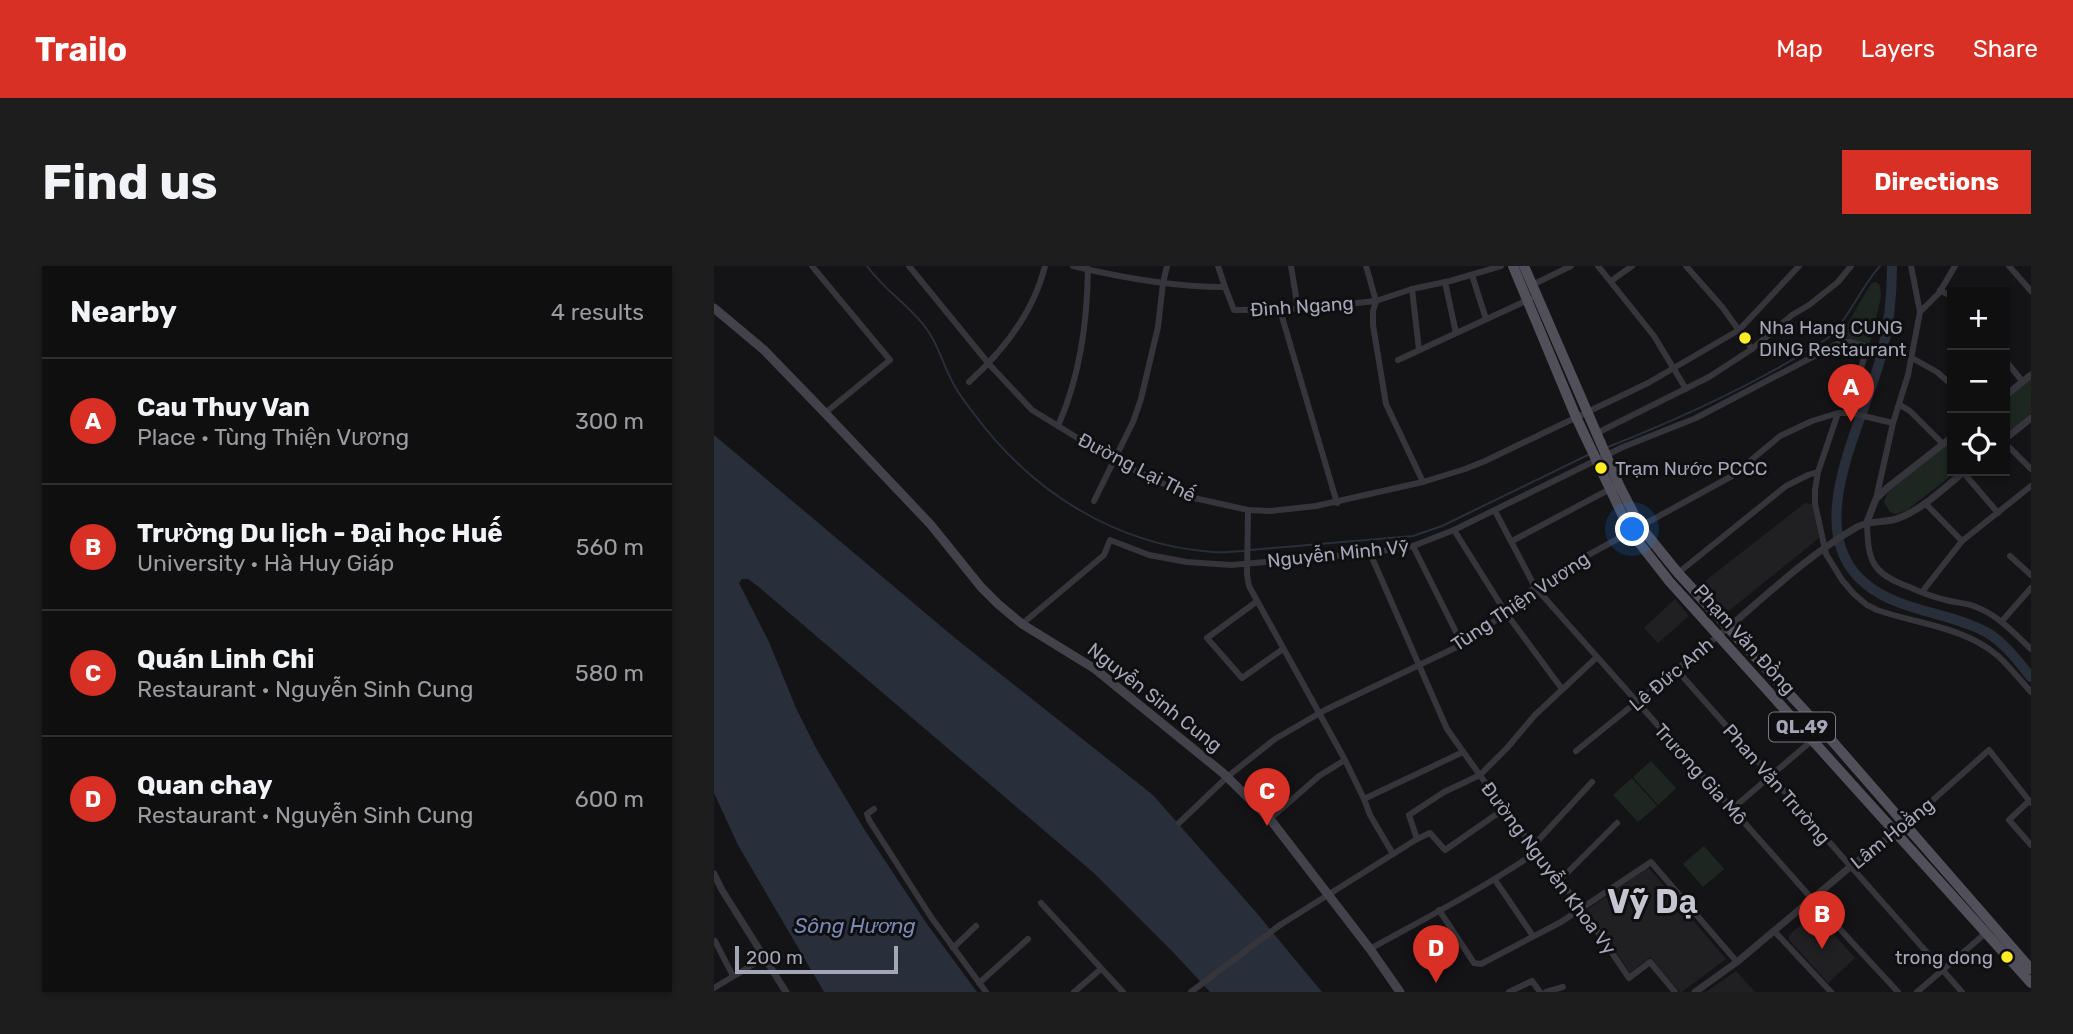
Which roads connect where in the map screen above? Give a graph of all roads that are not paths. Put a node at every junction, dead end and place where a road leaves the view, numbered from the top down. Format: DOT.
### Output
graph roads {
  1 [pos="813,266"];
  2 [pos="1045,266"];
  3 [pos="1073,266"];
  4 [pos="1167,266"];
  5 [pos="1218,266"];
  6 [pos="1291,266"];
  7 [pos="1366,266"];
  8 [pos="1502,266"];
  9 [pos="1513,266"];
  10 [pos="1524,266"];
  11 [pos="1571,266"];
  12 [pos="1598,266"];
  13 [pos="1632,266"];
  14 [pos="1686,266"];
  15 [pos="1851,266"];
  16 [pos="1911,266"];
  17 [pos="1955,266"];
  18 [pos="2009,266"];
  19 [pos="911,267"];
  20 [pos="1794,268"];
  21 [pos="1087,270"];
  22 [pos="1472,275"];
  23 [pos="1611,281"];
  24 [pos="1445,282"];
  25 [pos="1163,283"];
  26 [pos="1532,285"];
  27 [pos="1225,287"];
  28 [pos="1412,289"];
  29 [pos="1940,290"];
  30 [pos="2031,291"];
  31 [pos="1947,294"];
  32 [pos="1531,298"];
  33 [pos="1376,301"];
  34 [pos="714,308"];
  35 [pos="1298,309"];
  36 [pos="1280,310"];
  37 [pos="1920,312"];
  38 [pos="1486,320"];
  39 [pos="1739,330"];
  40 [pos="1456,333"];
  41 [pos="1752,349"];
  42 [pos="1419,350"];
  43 [pos="1912,358"];
  44 [pos="1398,360"];
  45 [pos="989,364"];
  46 [pos="2010,366"];
  47 [pos="1674,368"];
  48 [pos="2031,375"];
  49 [pos="1947,381"];
  50 [pos="969,382"];
  51 [pos="2023,382"];
  52 [pos="1686,389"];
  53 [pos="2010,392"];
  54 [pos="1900,405"];
  55 [pos="1587,411"];
  56 [pos="825,413"];
  57 [pos="1839,413"];
  58 [pos="1850,413"];
  59 [pos="1576,416"];
  60 [pos="2031,418"];
  61 [pos="1893,423"];
  62 [pos="1058,426"];
  63 [pos="1597,433"];
  64 [pos="2010,437"];
  65 [pos="1947,441"];
  66 [pos="1943,444"];
  67 [pos="2010,446"];
  68 [pos="1599,453"];
  69 [pos="1115,461"];
  70 [pos="2031,469"];
  71 [pos="1818,472"];
  72 [pos="1958,476"];
  73 [pos="1968,476"];
  74 [pos="1423,482"];
  75 [pos="2031,486"];
  76 [pos="1614,487"];
  77 [pos="1876,499"];
  78 [pos="1094,501"];
  79 [pos="1337,503"];
  80 [pos="1925,503"];
  81 [pos="1248,510"];
  82 [pos="1494,511"];
  83 [pos="1998,513"];
  84 [pos="1867,522"];
  85 [pos="1640,526"];
  86 [pos="1454,530"];
  87 [pos="1630,531"];
  88 [pos="1512,541"];
  89 [pos="1962,541"];
  90 [pos="1413,546"];
  91 [pos="1827,546"];
  92 [pos="1370,553"];
  93 [pos="2010,556"];
  94 [pos="1247,559"];
  95 [pos="1678,573"];
  96 [pos="2031,575"];
  97 [pos="1535,587"];
  98 [pos="2031,589"];
  99 [pos="1922,592"];
  100 [pos="1256,601"];
  101 [pos="1506,613"];
  102 [pos="2002,621"];
  103 [pos="1022,624"];
  104 [pos="1729,627"];
  105 [pos="1718,635"];
  106 [pos="1462,643"];
  107 [pos="1283,649"];
  108 [pos="2031,649"];
  109 [pos="1597,657"];
  110 [pos="1420,664"];
  111 [pos="1676,670"];
  112 [pos="1562,689"];
  113 [pos="2031,692"];
  114 [pos="1637,702"];
  115 [pos="1318,714"];
  116 [pos="1823,731"];
  117 [pos="1813,739"];
  118 [pos="1576,751"];
  119 [pos="1463,752"];
  120 [pos="1345,760"];
  121 [pos="1480,775"];
  122 [pos="1770,775"];
  123 [pos="1227,777"];
  124 [pos="1592,782"];
  125 [pos="1364,799"];
  126 [pos="2030,802"];
  127 [pos="874,808"];
  128 [pos="1732,808"];
  129 [pos="1503,809"];
  130 [pos="1270,819"];
  131 [pos="1179,822"];
  132 [pos="1617,823"];
  133 [pos="1906,824"];
  134 [pos="1896,831"];
  135 [pos="1417,839"];
  136 [pos="2031,845"];
  137 [pos="1534,849"];
  138 [pos="1393,854"];
  139 [pos="1850,867"];
  140 [pos="714,874"];
  141 [pos="1494,880"];
  142 [pos="1560,880"];
  143 [pos="1328,894"];
  144 [pos="1813,900"];
  145 [pos="1041,902"];
  146 [pos="1582,909"];
  147 [pos="1439,910"];
  148 [pos="976,926"];
  149 [pos="1990,930"];
  150 [pos="1775,932"];
  151 [pos="1533,936"];
  152 [pos="1028,939"];
  153 [pos="715,941"];
  154 [pos="953,947"];
  155 [pos="1370,949"];
  156 [pos="764,958"];
  157 [pos="1737,962"];
  158 [pos="1101,969"];
  159 [pos="2031,969"];
  160 [pos="1942,970"];
  161 [pos="733,976"];
  162 [pos="979,982"];
  163 [pos="2031,983"];
  164 [pos="1084,985"];
  165 [pos="714,988"];
  166 [pos="1563,988"];
  167 [pos="786,992"];
  168 [pos="986,992"];
  169 [pos="1074,992"];
  170 [pos="1089,992"];
  171 [pos="1123,992"];
  172 [pos="1191,992"];
  173 [pos="1400,992"];
  174 [pos="1509,992"];
  175 [pos="1540,992"];
  176 [pos="1546,992"];
  177 [pos="1675,992"];
  178 [pos="1695,992"];
  179 [pos="1831,992"];
  180 [pos="1898,992"];
  181 [pos="1917,992"];
  182 [pos="1962,992"];
  1 -- 56 [label="street"];
  2 -- 45 [label="street"];
  3 -- 21 [label="street, Đình Ngang"];
  4 -- 25 [label="street"];
  5 -- 27 [label="street"];
  6 -- 35 [label="street"];
  7 -- 33 [label="street"];
  8 -- 22 [label="street, Đình Ngang"];
  9 -- 32 [label="main road, Phạm Văn Đồng / QL.49"];
  10 -- 26 [label="main road, Phạm Văn Đồng / QL.49"];
  11 -- 26 [label="street"];
  12 -- 23 [label="street"];
  13 -- 23 [label="street"];
  14 -- 39 [label="street"];
  15 -- 41 [label="street"];
  16 -- 37 [label="street"];
  17 -- 29 [label="street"];
  18 -- 30 [label="street"];
  19 -- 45 [label="street, Đường Lại Thế"];
  20 -- 39 [label="street, Đường Lại Thế"];
  21 -- 25 [label="street, Đình Ngang"];
  21 -- 62 [label="street"];
  22 -- 24 [label="street, Đình Ngang"];
  22 -- 38 [label="street"];
  23 -- 47 [label="street"];
  24 -- 28 [label="street, Đình Ngang"];
  24 -- 40 [label="street"];
  25 -- 27 [label="street, Đình Ngang"];
  25 -- 69 [label="street"];
  26 -- 32 [label="main road, Phạm Văn Đồng / QL.49"];
  27 -- 36 [label="street, Đình Ngang"];
  28 -- 33 [label="street, Đình Ngang"];
  28 -- 42 [label="street"];
  29 -- 31 [label="street"];
  29 -- 37 [label="street"];
  32 -- 38 [label="street"];
  32 -- 55 [label="main road, Phạm Văn Đồng / QL.49"];
  32 -- 59 [label="main road, Phạm Văn Đồng / QL.49"];
  33 -- 35 [label="street, Đình Ngang"];
  33 -- 74 [label="street"];
  34 -- 56 [label="main road, Nguyễn Sinh Cung"];
  35 -- 36 [label="street, Đình Ngang"];
  36 -- 79 [label="street"];
  37 -- 43 [label="street"];
  38 -- 40 [label="street"];
  39 -- 41 [label="street"];
  39 -- 47 [label="street, Đường Lại Thế"];
  40 -- 42 [label="street"];
  41 -- 52 [label="street"];
  42 -- 44 [label="street"];
  43 -- 49 [label="street"];
  43 -- 54 [label="street"];
  45 -- 50 [label="street"];
  45 -- 62 [label="street, Đường Lại Thế"];
  46 -- 51 [label="street"];
  47 -- 52 [label="street"];
  47 -- 55 [label="street, Đường Lại Thế"];
  48 -- 51 [label="street"];
  51 -- 53 [label="street"];
  52 -- 63 [label="street"];
  54 -- 61 [label="street"];
  54 -- 66 [label="street"];
  55 -- 59 [label="street, Đường Lại Thế"];
  55 -- 63 [label="main road, Phạm Văn Đồng / QL.49"];
  56 -- 103 [label="main road, Nguyễn Sinh Cung"];
  57 -- 58 [label="street, Tùng Thiện Vương"];
  57 -- 71 [label="street"];
  57 -- 85 [label="street, Tùng Thiện Vương"];
  58 -- 61 [label="street, Tùng Thiện Vương"];
  58 -- 68 [label="street, Nguyễn Minh Vỹ"];
  59 -- 68 [label="main road, Phạm Văn Đồng / QL.49"];
  59 -- 74 [label="street, Đường Lại Thế"];
  60 -- 64 [label="street"];
  61 -- 77 [label="street"];
  62 -- 69 [label="street, Đường Lại Thế"];
  63 -- 68 [label="main road, Phạm Văn Đồng / QL.49"];
  65 -- 66 [label="street"];
  66 -- 77 [label="street"];
  67 -- 70 [label="street"];
  68 -- 76 [label="main road, Phạm Văn Đồng / QL.49"];
  68 -- 82 [label="street, Nguyễn Minh Vỹ"];
  69 -- 78 [label="street"];
  69 -- 81 [label="street, Đường Lại Thế"];
  71 -- 91 [label="street"];
  71 -- 95 [label="street"];
  72 -- 80 [label="street, Lê Đức Anh"];
  73 -- 83 [label="street"];
  74 -- 79 [label="street, Đường Lại Thế"];
  75 -- 83 [label="street"];
  76 -- 85 [label="main road, Phạm Văn Đồng / QL.49"];
  76 -- 87 [label="main road, Phạm Văn Đồng / QL.49"];
  76 -- 88 [label="street"];
  77 -- 84 [label="street"];
  79 -- 81 [label="street, Đường Lại Thế"];
  80 -- 84 [label="street, Lê Đức Anh"];
  80 -- 89 [label="street"];
  81 -- 94 [label="street"];
  82 -- 86 [label="street, Nguyễn Minh Vỹ"];
  82 -- 88 [label="street, Trương Gia Mô"];
  83 -- 89 [label="street"];
  84 -- 91 [label="street, Lê Đức Anh"];
  84 -- 99 [label="street"];
  85 -- 87 [label="street, Tùng Thiện Vương"];
  85 -- 95 [label="main road, Phạm Văn Đồng / QL.49"];
  86 -- 90 [label="street, Nguyễn Minh Vỹ"];
  86 -- 101 [label="street"];
  87 -- 97 [label="street, Tùng Thiện Vương"];
  87 -- 105 [label="main road, Phạm Văn Đồng / QL.49"];
  88 -- 97 [label="street, Trương Gia Mô"];
  89 -- 99 [label="street"];
  90 -- 92 [label="street, Nguyễn Minh Vỹ"];
  90 -- 106 [label="street"];
  91 -- 104 [label="street, Lê Đức Anh"];
  91 -- 113 [label="street"];
  92 -- 94 [label="street, Nguyễn Minh Vỹ"];
  92 -- 110 [label="street, Đường Nguyễn Khoa Vy"];
  93 -- 96 [label="street"];
  94 -- 100 [label="street"];
  94 -- 103 [label="street, Nguyễn Minh Vỹ"];
  95 -- 104 [label="main road, Phạm Văn Đồng / QL.49"];
  97 -- 101 [label="street, Tùng Thiện Vương"];
  97 -- 109 [label="street, Trương Gia Mô"];
  98 -- 102 [label="street"];
  99 -- 102 [label="street"];
  100 -- 107 [label="street"];
  100 -- 107 [label="street"];
  101 -- 106 [label="street, Tùng Thiện Vương"];
  101 -- 112 [label="street"];
  102 -- 108 [label="street"];
  103 -- 123 [label="main road, Nguyễn Sinh Cung"];
  104 -- 105 [label="street, Lê Đức Anh"];
  104 -- 116 [label="main road, Phạm Văn Đồng / QL.49"];
  105 -- 111 [label="street, Lê Đức Anh"];
  105 -- 117 [label="main road, Phạm Văn Đồng / QL.49"];
  106 -- 110 [label="street, Tùng Thiện Vương"];
  107 -- 115 [label="street"];
  109 -- 112 [label="street"];
  109 -- 114 [label="street, Trương Gia Mô"];
  110 -- 115 [label="street, Tùng Thiện Vương"];
  110 -- 119 [label="street, Đường Nguyễn Khoa Vy"];
  111 -- 114 [label="street, Lê Đức Anh"];
  111 -- 122 [label="street, Phan Văn Trường"];
  112 -- 121 [label="street"];
  114 -- 118 [label="street, Lê Đức Anh"];
  114 -- 128 [label="street, Trương Gia Mô"];
  115 -- 120 [label="street"];
  115 -- 123 [label="street, Tùng Thiện Vương"];
  116 -- 117 [label="street"];
  116 -- 133 [label="main road, Phạm Văn Đồng / QL.49"];
  117 -- 122 [label="street"];
  117 -- 134 [label="main road, Phạm Văn Đồng / QL.49"];
  119 -- 121 [label="street, Đường Nguyễn Khoa Vy"];
  119 -- 125 [label="street"];
  120 -- 125 [label="street"];
  120 -- 130 [label="street"];
  121 -- 129 [label="street, Đường Nguyễn Khoa Vy"];
  121 -- 135 [label="street"];
  122 -- 128 [label="street"];
  122 -- 139 [label="street, Phan Văn Trường"];
  123 -- 130 [label="main road, Nguyễn Sinh Cung"];
  123 -- 131 [label="street, Tùng Thiện Vương"];
  124 -- 137 [label="street"];
  125 -- 138 [label="street"];
  126 -- 133 [label="street, Lâm Hoằng"];
  126 -- 136 [label="street"];
  127 -- 154 [label="street"];
  128 -- 144 [label="street, Trương Gia Mô"];
  129 -- 135 [label="street"];
  129 -- 137 [label="street, Đường Nguyễn Khoa Vy"];
  130 -- 143 [label="main road, Nguyễn Sinh Cung"];
  132 -- 142 [label="street"];
  133 -- 134 [label="street, Lâm Hoằng"];
  133 -- 149 [label="main road, Phạm Văn Đồng / QL.49"];
  134 -- 139 [label="street, Lâm Hoằng"];
  134 -- 149 [label="main road, Phạm Văn Đồng / QL.49"];
  135 -- 138 [label="street"];
  137 -- 141 [label="street"];
  137 -- 142 [label="street, Đường Nguyễn Khoa Vy"];
  138 -- 143 [label="street"];
  139 -- 144 [label="street, Lâm Hoằng"];
  139 -- 160 [label="street, Phan Văn Trường"];
  140 -- 156 [label="street"];
  141 -- 147 [label="street"];
  141 -- 151 [label="street"];
  142 -- 146 [label="street, Đường Nguyễn Khoa Vy"];
  143 -- 155 [label="main road, Nguyễn Sinh Cung"];
  143 -- 172 [label="street"];
  144 -- 150 [label="street, Lâm Hoằng"];
  144 -- 180 [label="street, Trương Gia Mô"];
  145 -- 158 [label="street"];
  146 -- 151 [label="street"];
  146 -- 157 [label="street"];
  146 -- 177 [label="street, Đường Nguyễn Khoa Vy"];
  147 -- 151 [label="street"];
  147 -- 155 [label="street"];
  148 -- 154 [label="street"];
  149 -- 159 [label="main road, Phạm Văn Đồng / QL.49"];
  149 -- 160 [label="street"];
  149 -- 163 [label="main road, Phạm Văn Đồng / QL.49"];
  150 -- 157 [label="street, Lâm Hoằng"];
  150 -- 179 [label="street"];
  152 -- 162 [label="street"];
  153 -- 161 [label="street"];
  154 -- 162 [label="street"];
  155 -- 173 [label="main road, Nguyễn Sinh Cung"];
  156 -- 161 [label="street"];
  156 -- 167 [label="street"];
  157 -- 178 [label="street, Lâm Hoằng"];
  158 -- 164 [label="street"];
  158 -- 171 [label="street"];
  160 -- 181 [label="street"];
  160 -- 182 [label="street, Phan Văn Trường"];
  161 -- 165 [label="street"];
  162 -- 168 [label="street"];
  164 -- 169 [label="street"];
  164 -- 170 [label="street"];
  166 -- 176 [label="street"];
  174 -- 175 [label="street"];
}
